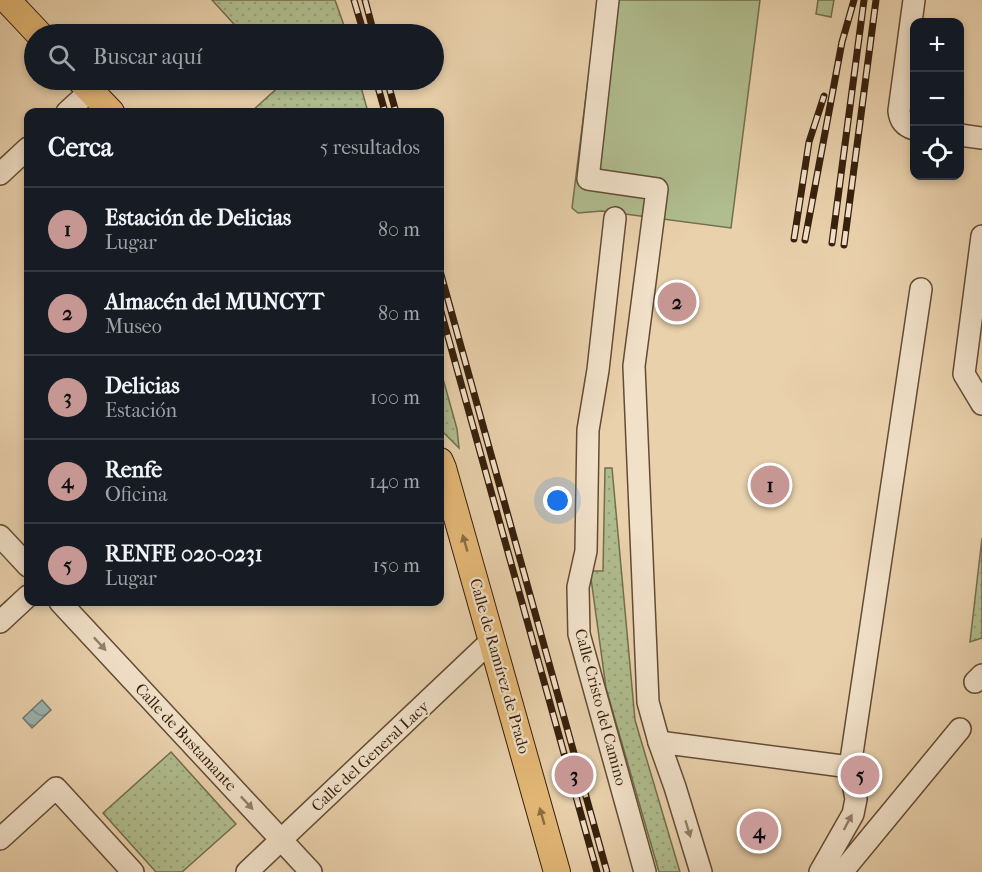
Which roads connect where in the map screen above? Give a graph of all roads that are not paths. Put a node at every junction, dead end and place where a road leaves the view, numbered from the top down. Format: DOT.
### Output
graph roads {
  1 [pos="7,0"];
  2 [pos="608,0"];
  3 [pos="914,0"];
  4 [pos="30,24"];
  5 [pos="82,90"];
  6 [pos="90,90"];
  7 [pos="70,108"];
  8 [pos="107,108"];
  9 [pos="910,128"];
  10 [pos="964,136"];
  11 [pos="982,138"];
  12 [pos="24,152"];
  13 [pos="0,174"];
  14 [pos="615,218"];
  15 [pos="982,236"];
  16 [pos="921,289"];
  17 [pos="982,404"];
  18 [pos="444,472"];
  19 [pos="0,536"];
  20 [pos="24,563"];
  21 [pos="24,600"];
  22 [pos="64,606"];
  23 [pos="0,622"];
  24 [pos="492,640"];
  25 [pos="960,729"];
  26 [pos="659,742"];
  27 [pos="850,767"];
  28 [pos="0,839"];
  29 [pos="281,840"];
  30 [pos="133,872"];
  31 [pos="247,872"];
  32 [pos="311,872"];
  33 [pos="558,872"];
  34 [pos="645,872"];
  35 [pos="701,872"];
  36 [pos="820,872"];
  37 [pos="842,872"];
  1 -- 4 [label="main road"];
  2 -- 26 [label="street"];
  3 -- 9 [label="street"];
  5 -- 7 [label="street"];
  6 -- 8 [label="main road"];
  10 -- 11 [label="street"];
  12 -- 13 [label="street"];
  14 -- 34 [label="street, Calle Cristo del Camino"];
  15 -- 17 [label="street"];
  16 -- 27 [label="street"];
  24 -- 18 [label="main road, Calle de Ramírez de Prado, one-way"];
  19 -- 20 [label="street"];
  21 -- 23 [label="street"];
  22 -- 29 [label="street, Calle de Bustamante, one-way"];
  24 -- 29 [label="street, Calle del General Lacy"];
  33 -- 24 [label="main road, Calle de Ramírez de Prado, one-way"];
  25 -- 37 [label="street"];
  26 -- 27 [label="street"];
  26 -- 35 [label="street, one-way"];
  36 -- 27 [label="street, one-way"];
  28 -- 30 [label="street"];
  29 -- 31 [label="street, Calle del General Lacy"];
  29 -- 32 [label="street, Calle de Bustamante"];
}
